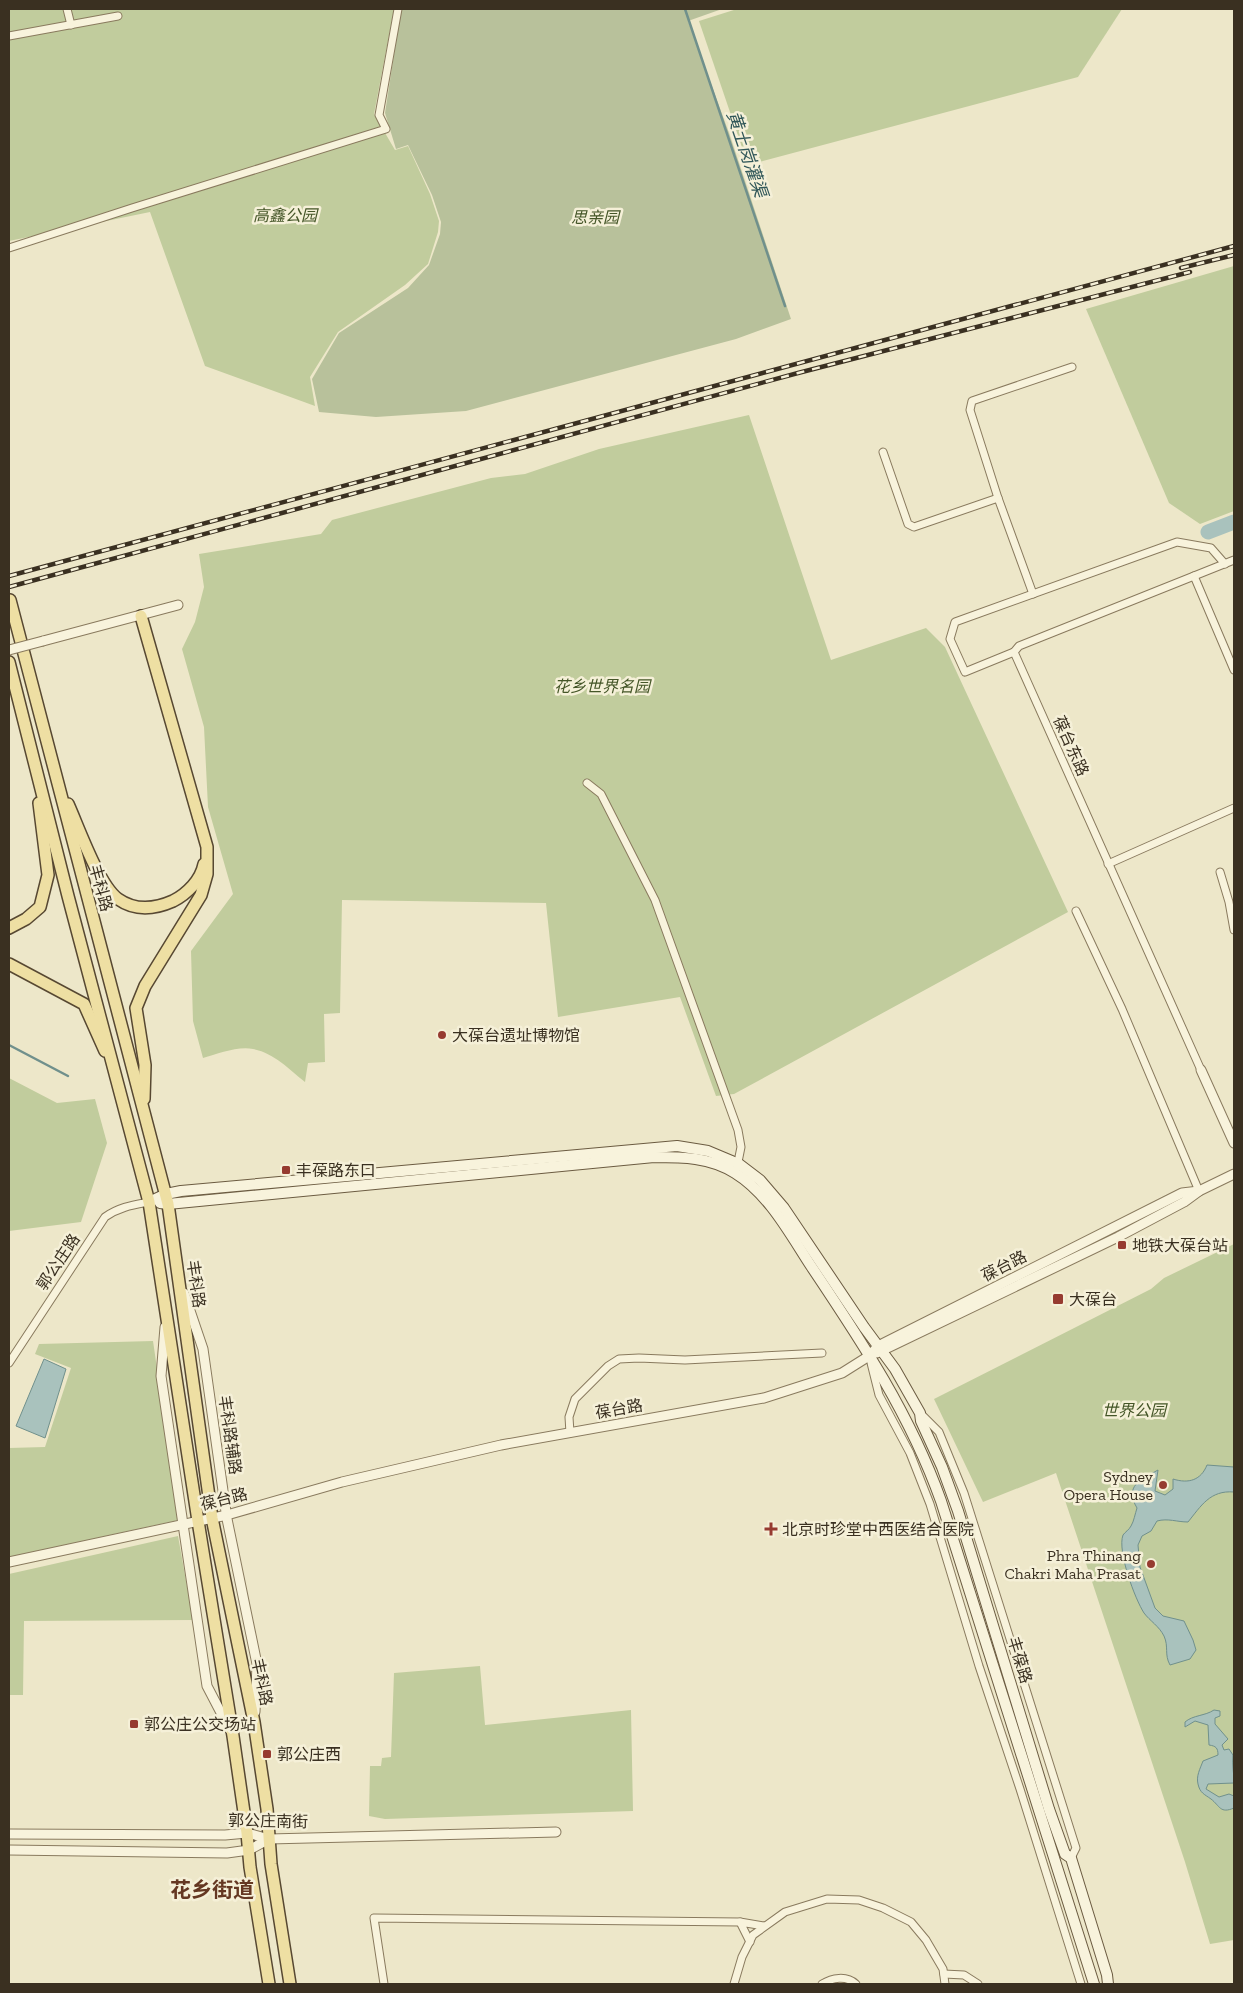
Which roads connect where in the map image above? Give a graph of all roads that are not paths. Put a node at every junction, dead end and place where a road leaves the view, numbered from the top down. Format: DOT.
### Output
graph roads {
  1 [pos="68,9"];
  2 [pos="398,9"];
  3 [pos="118,16"];
  4 [pos="71,25"];
  5 [pos="9,36"];
  6 [pos="9,248"];
  7 [pos="1072,367"];
  8 [pos="883,452"];
  9 [pos="998,498"];
  10 [pos="1234,560"];
  11 [pos="1224,564"];
  12 [pos="1194,576"];
  13 [pos="1033,594"];
  14 [pos="10,600"];
  15 [pos="178,605"];
  16 [pos="141,616"];
  17 [pos="9,650"];
  18 [pos="1014,652"];
  19 [pos="9,662"];
  20 [pos="1234,670"];
  21 [pos="54,773"];
  22 [pos="37,774"];
  23 [pos="587,783"];
  24 [pos="1234,808"];
  25 [pos="207,847"];
  26 [pos="1108,864"];
  27 [pos="1220,872"];
  28 [pos="1076,911"];
  29 [pos="9,928"];
  30 [pos="1234,930"];
  31 [pos="9,964"];
  32 [pos="1201,1070"];
  33 [pos="117,1078"];
  34 [pos="144,1111"];
  35 [pos="1234,1143"];
  36 [pos="736,1168"];
  37 [pos="1234,1174"];
  38 [pos="1199,1191"];
  39 [pos="167,1199"];
  40 [pos="149,1202"];
  41 [pos="178,1274"];
  42 [pos="167,1310"];
  43 [pos="880,1349"];
  44 [pos="822,1353"];
  45 [pos="869,1356"];
  46 [pos="9,1363"];
  47 [pos="570,1433"];
  48 [pos="227,1515"];
  49 [pos="212,1518"];
  50 [pos="198,1521"];
  51 [pos="184,1524"];
  52 [pos="9,1562"];
  53 [pos="254,1722"];
  54 [pos="233,1736"];
  55 [pos="556,1832"];
  56 [pos="247,1833"];
  57 [pos="9,1834"];
  58 [pos="269,1839"];
  59 [pos="9,1850"];
  60 [pos="249,1850"];
  61 [pos="740,1922"];
  62 [pos="764,1926"];
  63 [pos="750,1942"];
  64 [pos="944,1974"];
  65 [pos="1107,1980"];
  66 [pos="269,1984"];
  67 [pos="290,1984"];
  68 [pos="384,1984"];
  69 [pos="734,1984"];
  70 [pos="822,1984"];
  71 [pos="856,1984"];
  72 [pos="945,1984"];
  73 [pos="978,1984"];
  74 [pos="1081,1984"];
  75 [pos="1094,1984"];
  76 [pos="1114,1984"];
  1 -- 4 [label="street"];
  2 -- 6 [label="street"];
  3 -- 4 [label="street"];
  4 -- 5 [label="street"];
  7 -- 9 [label="street"];
  8 -- 9 [label="street"];
  9 -- 13 [label="street"];
  10 -- 11 [label="street"];
  11 -- 12 [label="street"];
  11 -- 13 [label="street"];
  12 -- 18 [label="street"];
  12 -- 20 [label="street"];
  13 -- 18 [label="street"];
  14 -- 21 [label="main road, 丰科路"];
  15 -- 16 [label="street"];
  16 -- 17 [label="street, bridge"];
  16 -- 25 [label="main road"];
  18 -- 26 [label="street, 葆台东路"];
  19 -- 22 [label="main road, 丰科路"];
  21 -- 25 [label="main road"];
  21 -- 34 [label="main road, 丰科路"];
  22 -- 29 [label="main road"];
  22 -- 33 [label="main road, 丰科路"];
  23 -- 36 [label="street"];
  24 -- 26 [label="street"];
  25 -- 34 [label="main road"];
  26 -- 32 [label="street, 葆台东路"];
  27 -- 30 [label="street"];
  28 -- 38 [label="street"];
  31 -- 33 [label="main road"];
  32 -- 35 [label="street"];
  33 -- 40 [label="main road, 丰科路"];
  34 -- 39 [label="main road, 丰科路"];
  36 -- 39 [label="main road"];
  36 -- 43 [label="main road, 丰葆路"];
  36 -- 45 [label="main road, 丰葆路"];
  37 -- 38 [label="street, 葆台路"];
  38 -- 43 [label="street, 葆台路"];
  39 -- 40 [label="main road"];
  39 -- 41 [label="main road, 丰科路"];
  40 -- 42 [label="main road, 丰科路"];
  40 -- 46 [label="street, 郭公庄路"];
  41 -- 48 [label="street, 丰科路辅路"];
  41 -- 49 [label="main road, 丰科路"];
  42 -- 50 [label="main road, 丰科路"];
  42 -- 51 [label="street"];
  43 -- 45 [label="street, 葆台路"];
  43 -- 65 [label="main road, 丰葆路"];
  44 -- 47 [label="street"];
  45 -- 47 [label="street, 葆台路"];
  45 -- 74 [label="street"];
  45 -- 75 [label="main road, 丰葆路"];
  47 -- 48 [label="street, 葆台路"];
  48 -- 49 [label="street, 葆台路"];
  48 -- 53 [label="street, 丰科路辅路"];
  49 -- 50 [label="street, 葆台路"];
  49 -- 53 [label="main road, 丰科路"];
  50 -- 51 [label="street, 葆台路"];
  50 -- 54 [label="main road, 丰科路"];
  51 -- 52 [label="street, 葆台路"];
  51 -- 54 [label="street"];
  53 -- 58 [label="main road, 丰科路"];
  54 -- 56 [label="main road, 丰科路"];
  55 -- 58 [label="street, 郭公庄南街"];
  56 -- 57 [label="street, 郭公庄南街"];
  56 -- 58 [label="street, 郭公庄南街"];
  56 -- 60 [label="main road, 丰科路"];
  58 -- 60 [label="street"];
  58 -- 67 [label="main road, 丰科路"];
  59 -- 60 [label="street"];
  60 -- 66 [label="main road, 丰科路"];
  61 -- 62 [label="street"];
  61 -- 63 [label="street"];
  61 -- 68 [label="street"];
  62 -- 63 [label="street"];
  62 -- 64 [label="street"];
  63 -- 69 [label="street"];
  64 -- 72 [label="street"];
  64 -- 73 [label="street"];
  65 -- 76 [label="street"];
  70 -- 71 [label="street"];
}
